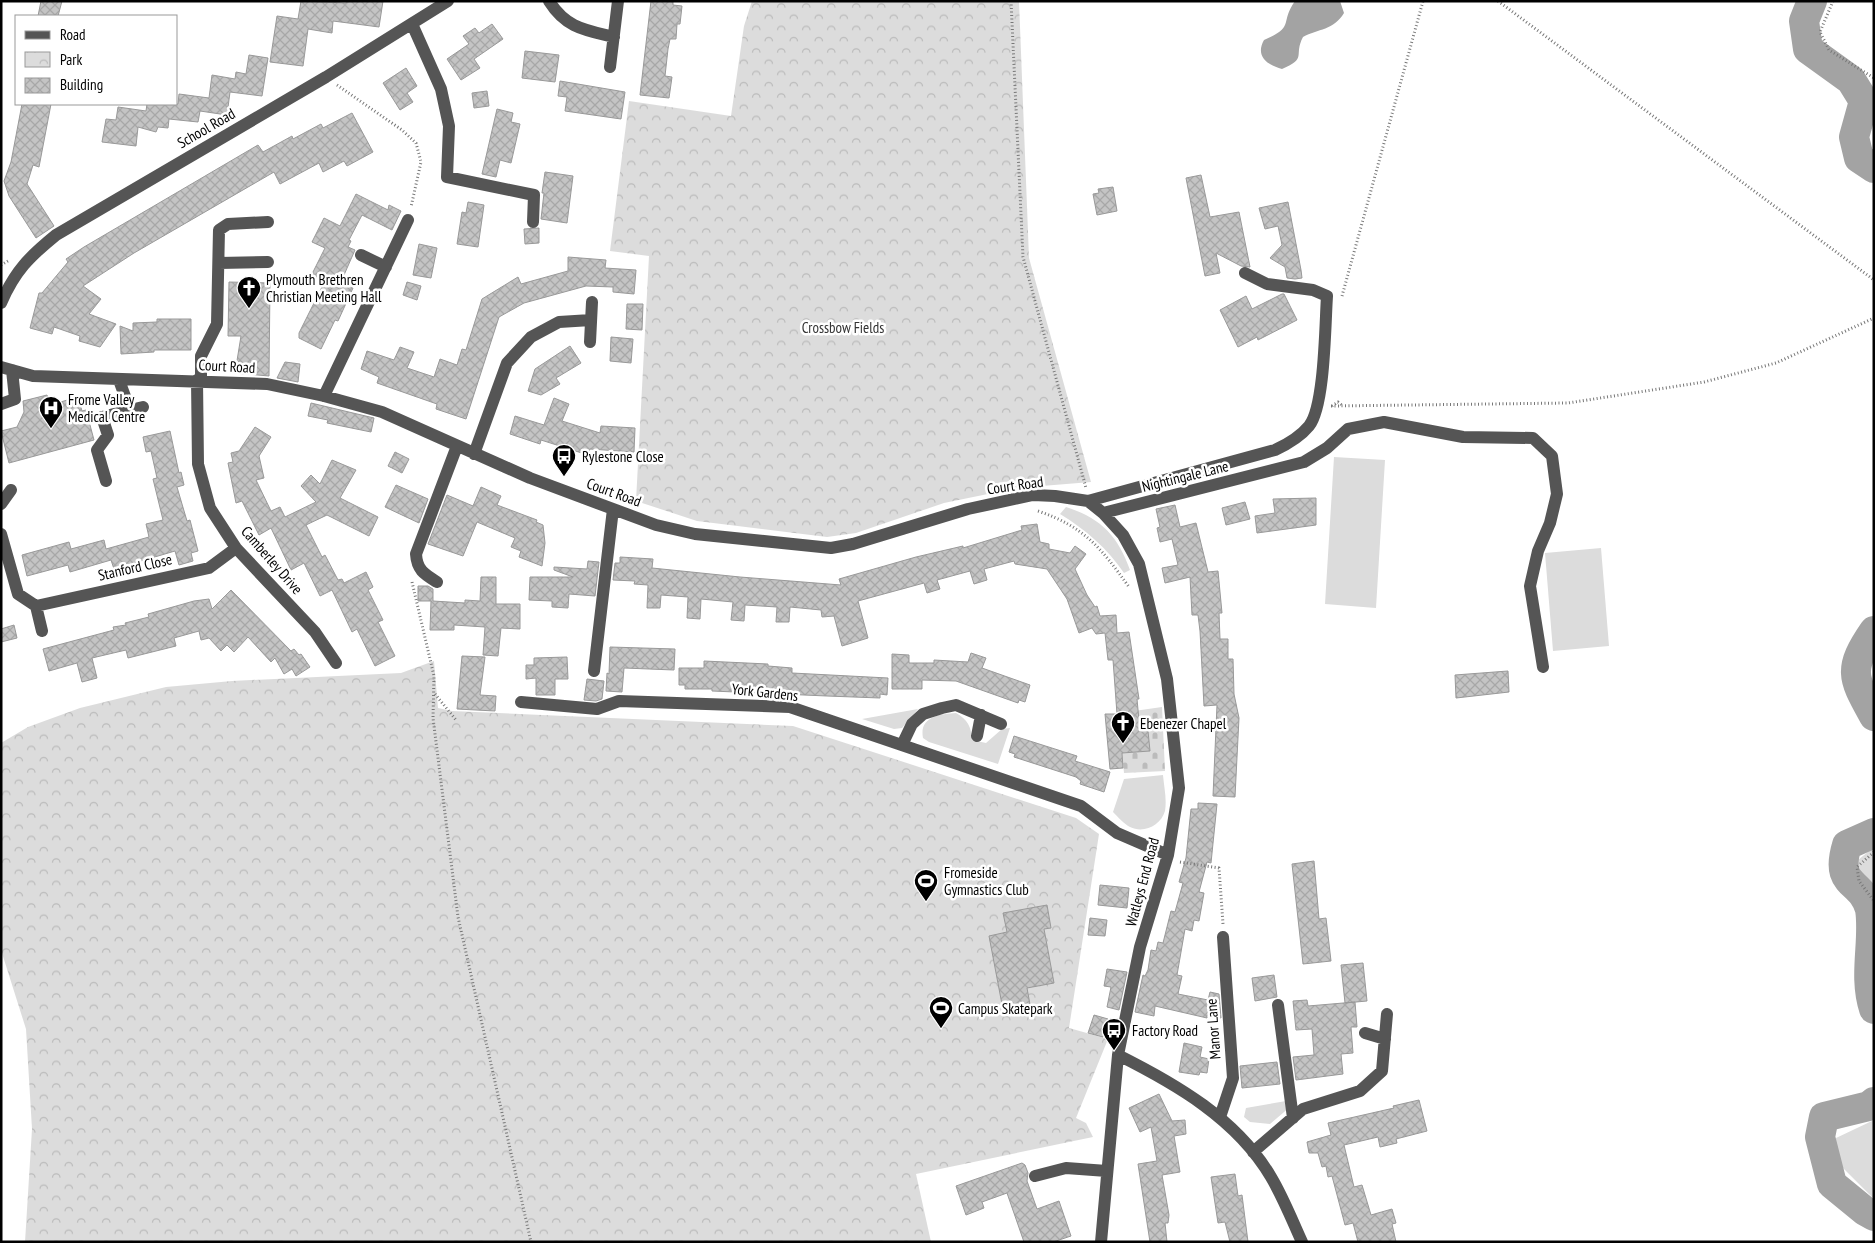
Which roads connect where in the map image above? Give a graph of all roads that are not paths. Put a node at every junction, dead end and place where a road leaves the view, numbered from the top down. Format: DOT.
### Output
graph roads {
  1 [pos="448,1"];
  2 [pos="549,1"];
  3 [pos="618,1"];
  4 [pos="412,24"];
  5 [pos="614,37"];
  6 [pos="610,67"];
  7 [pos="408,220"];
  8 [pos="268,222"];
  9 [pos="533,222"];
  10 [pos="361,255"];
  11 [pos="219,262"];
  12 [pos="268,262"];
  13 [pos="386,267"];
  14 [pos="1245,273"];
  15 [pos="592,302"];
  16 [pos="1,303"];
  17 [pos="591,320"];
  18 [pos="590,342"];
  19 [pos="6,369"];
  20 [pos="119,380"];
  21 [pos="199,380"];
  22 [pos="324,396"];
  23 [pos="1,404"];
  24 [pos="143,407"];
  25 [pos="130,410"];
  26 [pos="457,446"];
  27 [pos="474,454"];
  28 [pos="106,480"];
  29 [pos="11,490"];
  30 [pos="1088,501"];
  31 [pos="1,504"];
  32 [pos="613,509"];
  33 [pos="1103,513"];
  34 [pos="1,534"];
  35 [pos="236,548"];
  36 [pos="437,582"];
  37 [pos="36,606"];
  38 [pos="42,631"];
  39 [pos="336,663"];
  40 [pos="1543,667"];
  41 [pos="594,671"];
  42 [pos="521,702"];
  43 [pos="981,715"];
  44 [pos="1000,724"];
  45 [pos="977,736"];
  46 [pos="902,745"];
  47 [pos="1168,857"];
  48 [pos="1223,937"];
  49 [pos="1278,1005"];
  50 [pos="1386,1014"];
  51 [pos="1365,1033"];
  52 [pos="1385,1039"];
  53 [pos="1118,1055"];
  54 [pos="1220,1117"];
  55 [pos="1292,1118"];
  56 [pos="1253,1152"];
  57 [pos="1106,1170"];
  58 [pos="1035,1176"];
  59 [pos="1101,1242"];
  60 [pos="1302,1242"];
  1 -- 4 [label="street, School Road"];
  2 -- 5 [label="street"];
  3 -- 5 [label="street"];
  4 -- 9 [label="street"];
  4 -- 16 [label="street, School Road"];
  5 -- 6 [label="street"];
  7 -- 13 [label="street"];
  8 -- 11 [label="street, Camberley Drive"];
  10 -- 13 [label="street"];
  11 -- 12 [label="street"];
  11 -- 21 [label="street, Camberley Drive"];
  13 -- 22 [label="street"];
  14 -- 30 [label="street"];
  15 -- 17 [label="street"];
  17 -- 18 [label="street"];
  17 -- 27 [label="street"];
  19 -- 20 [label="street, Court Road"];
  19 -- 23 [label="street"];
  20 -- 21 [label="street, Court Road"];
  20 -- 25 [label="street"];
  21 -- 22 [label="street, Court Road"];
  21 -- 35 [label="street, Camberley Drive"];
  22 -- 26 [label="street, Court Road"];
  24 -- 25 [label="street"];
  25 -- 28 [label="street"];
  26 -- 27 [label="street, Court Road"];
  26 -- 36 [label="street"];
  27 -- 32 [label="street, Court Road"];
  29 -- 31 [label="street"];
  30 -- 32 [label="street, Court Road"];
  30 -- 33 [label="street"];
  32 -- 41 [label="street"];
  33 -- 40 [label="street, Nightingale Lane"];
  33 -- 47 [label="street, Watleys End Road"];
  34 -- 37 [label="street"];
  35 -- 37 [label="street, Stanford Close"];
  35 -- 39 [label="street, Camberley Drive"];
  37 -- 38 [label="street"];
  42 -- 46 [label="street, York Gardens"];
  43 -- 44 [label="street"];
  43 -- 45 [label="street"];
  43 -- 46 [label="street"];
  46 -- 47 [label="street, York Gardens"];
  47 -- 53 [label="street, Watleys End Road"];
  48 -- 54 [label="street, Manor Lane"];
  49 -- 55 [label="street"];
  50 -- 52 [label="street"];
  51 -- 52 [label="street"];
  52 -- 55 [label="street"];
  53 -- 54 [label="street"];
  53 -- 57 [label="street, Watleys End Road"];
  54 -- 56 [label="street"];
  55 -- 56 [label="street"];
  56 -- 60 [label="street"];
  57 -- 58 [label="street"];
  57 -- 59 [label="street, Watleys End Road"];
}
